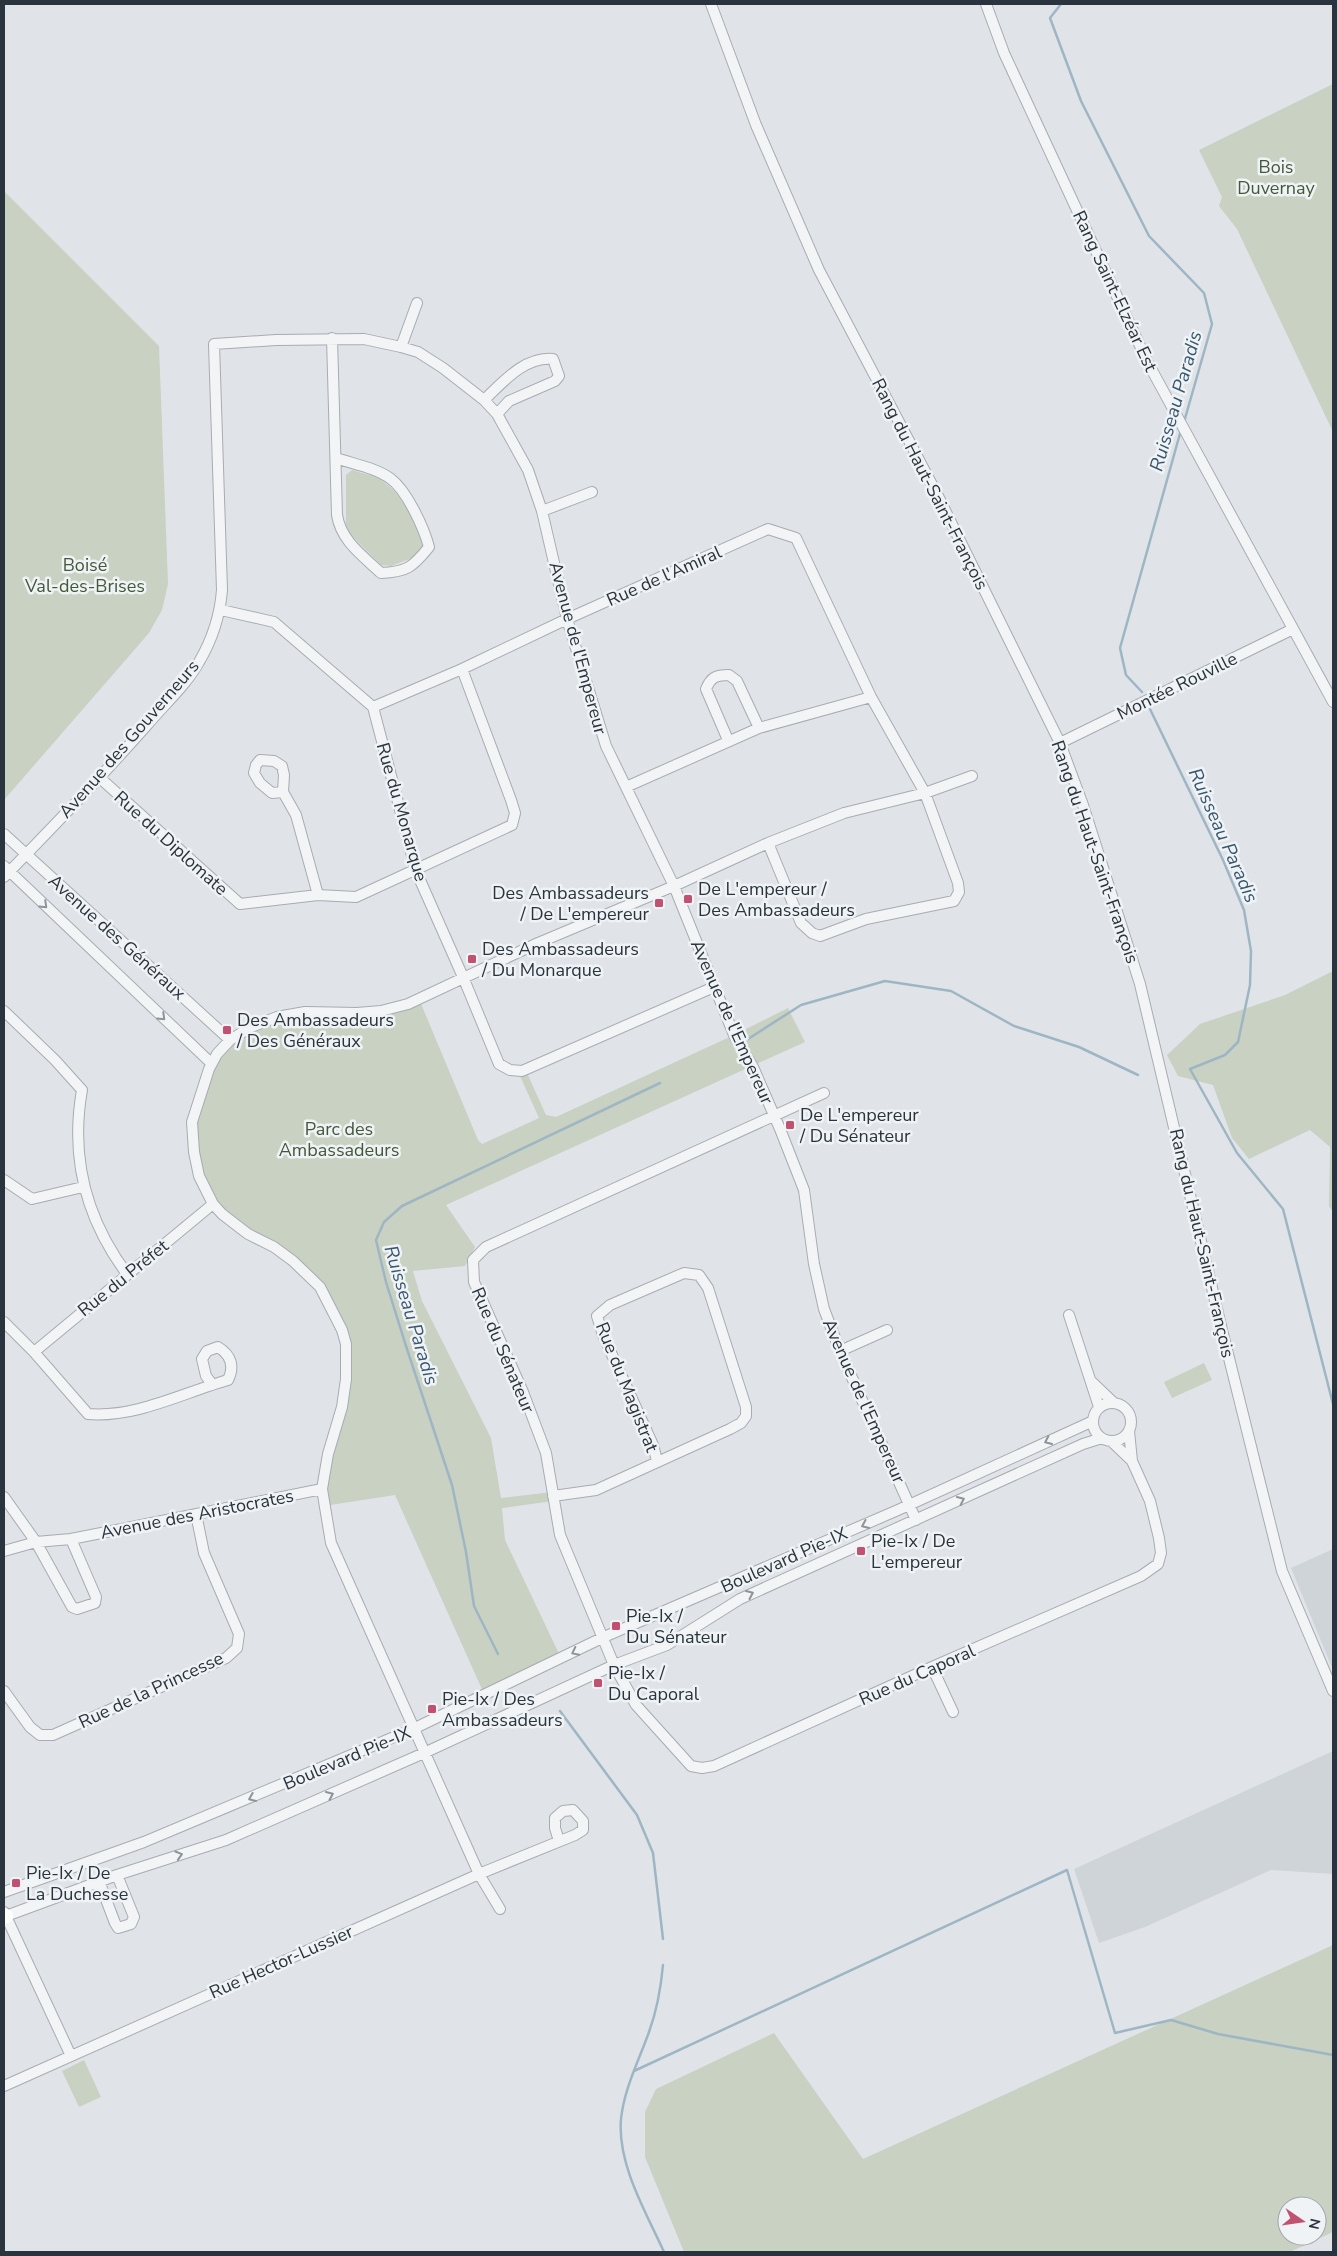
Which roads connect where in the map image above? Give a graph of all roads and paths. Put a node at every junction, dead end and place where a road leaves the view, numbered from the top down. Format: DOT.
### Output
graph roads {
  1 [pos="711,4"];
  2 [pos="986,4"];
  3 [pos="417,304"];
  4 [pos="332,338"];
  5 [pos="214,344"];
  6 [pos="401,347"];
  7 [pos="484,400"];
  8 [pos="497,414"];
  9 [pos="336,458"];
  10 [pos="592,492"];
  11 [pos="542,511"];
  12 [pos="220,610"];
  13 [pos="567,619"];
  14 [pos="1294,629"];
  15 [pos="462,669"];
  16 [pos="870,697"];
  17 [pos="1333,702"];
  18 [pos="373,707"];
  19 [pos="759,728"];
  20 [pos="728,740"];
  21 [pos="1060,743"];
  22 [pos="972,776"];
  23 [pos="100,778"];
  24 [pos="626,787"];
  25 [pos="283,792"];
  26 [pos="926,793"];
  27 [pos="4,834"];
  28 [pos="768,843"];
  29 [pos="25,854"];
  30 [pos="416,871"];
  31 [pos="5,872"];
  32 [pos="674,886"];
  33 [pos="318,895"];
  34 [pos="463,977"];
  35 [pos="714,986"];
  36 [pos="4,1012"];
  37 [pos="230,1040"];
  38 [pos="211,1063"];
  39 [pos="824,1093"];
  40 [pos="774,1117"];
  41 [pos="4,1180"];
  42 [pos="83,1187"];
  43 [pos="212,1204"];
  44 [pos="127,1274"];
  45 [pos="1069,1315"];
  46 [pos="4,1322"];
  47 [pos="887,1330"];
  48 [pos="840,1351"];
  49 [pos="34,1352"];
  50 [pos="1091,1381"];
  51 [pos="212,1384"];
  52 [pos="1113,1402"];
  53 [pos="1099,1408"];
  54 [pos="1093,1421"];
  55 [pos="1129,1431"];
  56 [pos="1107,1440"];
  57 [pos="657,1461"];
  58 [pos="1132,1461"];
  59 [pos="322,1489"];
  60 [pos="553,1496"];
  61 [pos="4,1497"];
  62 [pos="910,1505"];
  63 [pos="196,1514"];
  64 [pos="916,1520"];
  65 [pos="71,1539"];
  66 [pos="36,1542"];
  67 [pos="4,1551"];
  68 [pos="604,1637"];
  69 [pos="614,1665"];
  70 [pos="932,1667"];
  71 [pos="4,1691"];
  72 [pos="1333,1691"];
  73 [pos="952,1712"];
  74 [pos="413,1729"];
  75 [pos="424,1753"];
  76 [pos="559,1840"];
  77 [pos="479,1874"];
  78 [pos="117,1875"];
  79 [pos="99,1881"];
  80 [pos="4,1892"];
  81 [pos="500,1909"];
  82 [pos="4,1915"];
  83 [pos="71,2056"];
  84 [pos="4,2086"];
  1 -- 21 [label="street, Rang du Haut-Saint-François"];
  2 -- 14 [label="street, Rang Saint-Elzéar Est"];
  3 -- 6 [label="street"];
  4 -- 5 [label="street, Avenue de l'Empereur"];
  4 -- 6 [label="street, Avenue de l'Empereur"];
  4 -- 9 [label="street"];
  5 -- 12 [label="street, Avenue des Gouverneurs"];
  6 -- 7 [label="street, Avenue de l'Empereur"];
  7 -- 8 [label="street, Avenue de l'Empereur"];
  7 -- 8 [label="street"];
  8 -- 11 [label="street, Avenue de l'Empereur"];
  9 -- 9 [label="street"];
  10 -- 11 [label="street"];
  11 -- 13 [label="street, Avenue de l'Empereur"];
  12 -- 18 [label="street"];
  12 -- 23 [label="street, Avenue des Gouverneurs"];
  13 -- 15 [label="street, Rue de l'Amiral"];
  13 -- 16 [label="street, Rue de l'Amiral"];
  13 -- 24 [label="street, Avenue de l'Empereur"];
  14 -- 17 [label="street, Rang Saint-Elzéar Est"];
  14 -- 21 [label="street, Montée Rouville"];
  15 -- 18 [label="street, Rue de l'Amiral"];
  15 -- 30 [label="street, Rue du Diplomate"];
  16 -- 19 [label="street"];
  16 -- 26 [label="street, Rue de l'Amiral"];
  18 -- 30 [label="street, Rue du Monarque"];
  19 -- 20 [label="street"];
  19 -- 20 [label="street"];
  20 -- 24 [label="street"];
  21 -- 72 [label="street, Rang du Haut-Saint-François"];
  22 -- 26 [label="street"];
  23 -- 29 [label="street, Avenue des Gouverneurs"];
  23 -- 33 [label="street, Rue du Diplomate"];
  24 -- 32 [label="street, Avenue de l'Empereur"];
  25 -- 33 [label="street"];
  26 -- 28 [label="street"];
  26 -- 28 [label="street, Rue de l'Amiral"];
  27 -- 29 [label="street, Avenue des Généraux"];
  28 -- 32 [label="street"];
  29 -- 31 [label="street, Avenue des Gouverneurs"];
  29 -- 37 [label="street, Avenue des Généraux"];
  30 -- 33 [label="street, Rue du Diplomate"];
  30 -- 34 [label="street, Rue du Monarque"];
  31 -- 38 [label="street, Avenue des Généraux, one-way"];
  32 -- 34 [label="street"];
  32 -- 35 [label="street, Avenue de l'Empereur"];
  34 -- 35 [label="street, Rue du Monarque"];
  34 -- 37 [label="street"];
  35 -- 40 [label="street, Avenue de l'Empereur"];
  36 -- 42 [label="street"];
  37 -- 38 [label="street"];
  38 -- 43 [label="street"];
  39 -- 40 [label="street, Rue du Sénateur"];
  40 -- 48 [label="street, Avenue de l'Empereur"];
  40 -- 60 [label="street, Rue du Sénateur"];
  41 -- 42 [label="street"];
  42 -- 44 [label="street"];
  43 -- 44 [label="street, Rue du Préfet"];
  43 -- 59 [label="street"];
  44 -- 49 [label="street, Rue du Préfet"];
  45 -- 50 [label="street"];
  46 -- 49 [label="street"];
  47 -- 48 [label="street"];
  48 -- 62 [label="street, Avenue de l'Empereur"];
  49 -- 51 [label="street"];
  50 -- 52 [label="street"];
  50 -- 53 [label="street"];
  52 -- 53 [label="street"];
  52 -- 55 [label="street"];
  53 -- 54 [label="street"];
  54 -- 56 [label="street"];
  54 -- 62 [label="street, Boulevard Pie-IX, one-way"];
  55 -- 56 [label="street"];
  55 -- 58 [label="street, Rue du Caporal"];
  56 -- 58 [label="street, Rue du Caporal"];
  64 -- 56 [label="street, Boulevard Pie-IX, one-way"];
  57 -- 57 [label="street, Rue du Magistrat"];
  57 -- 60 [label="street, Rue du Magistrat"];
  58 -- 70 [label="street, Rue du Caporal"];
  59 -- 63 [label="street, Avenue des Aristocrates"];
  59 -- 74 [label="street"];
  60 -- 68 [label="street, Rue du Sénateur"];
  61 -- 66 [label="street"];
  62 -- 64 [label="street, Avenue de l'Empereur"];
  62 -- 68 [label="street, Boulevard Pie-IX, one-way"];
  63 -- 65 [label="street, Avenue des Aristocrates"];
  63 -- 71 [label="street, Rue de la Princesse"];
  69 -- 64 [label="street, Boulevard Pie-IX, one-way"];
  65 -- 66 [label="street, Avenue des Aristocrates"];
  65 -- 66 [label="street"];
  66 -- 67 [label="street, Avenue des Aristocrates"];
  68 -- 69 [label="street, Rue du Sénateur"];
  68 -- 74 [label="street, Boulevard Pie-IX, one-way"];
  69 -- 70 [label="street, Rue du Caporal"];
  69 -- 75 [label="street, Boulevard Pie-IX"];
  70 -- 73 [label="street"];
  74 -- 75 [label="street"];
  74 -- 80 [label="street, Boulevard Pie-IX, one-way"];
  75 -- 77 [label="street"];
  78 -- 75 [label="street, Boulevard Pie-IX, one-way"];
  76 -- 77 [label="street, Rue Hector-Lussier"];
  77 -- 81 [label="street"];
  77 -- 83 [label="street, Rue Hector-Lussier"];
  78 -- 79 [label="street, Boulevard Pie-IX"];
  78 -- 79 [label="street"];
  79 -- 82 [label="street, Boulevard Pie-IX"];
  82 -- 83 [label="street"];
  83 -- 84 [label="street, Rue Hector-Lussier"];
}
